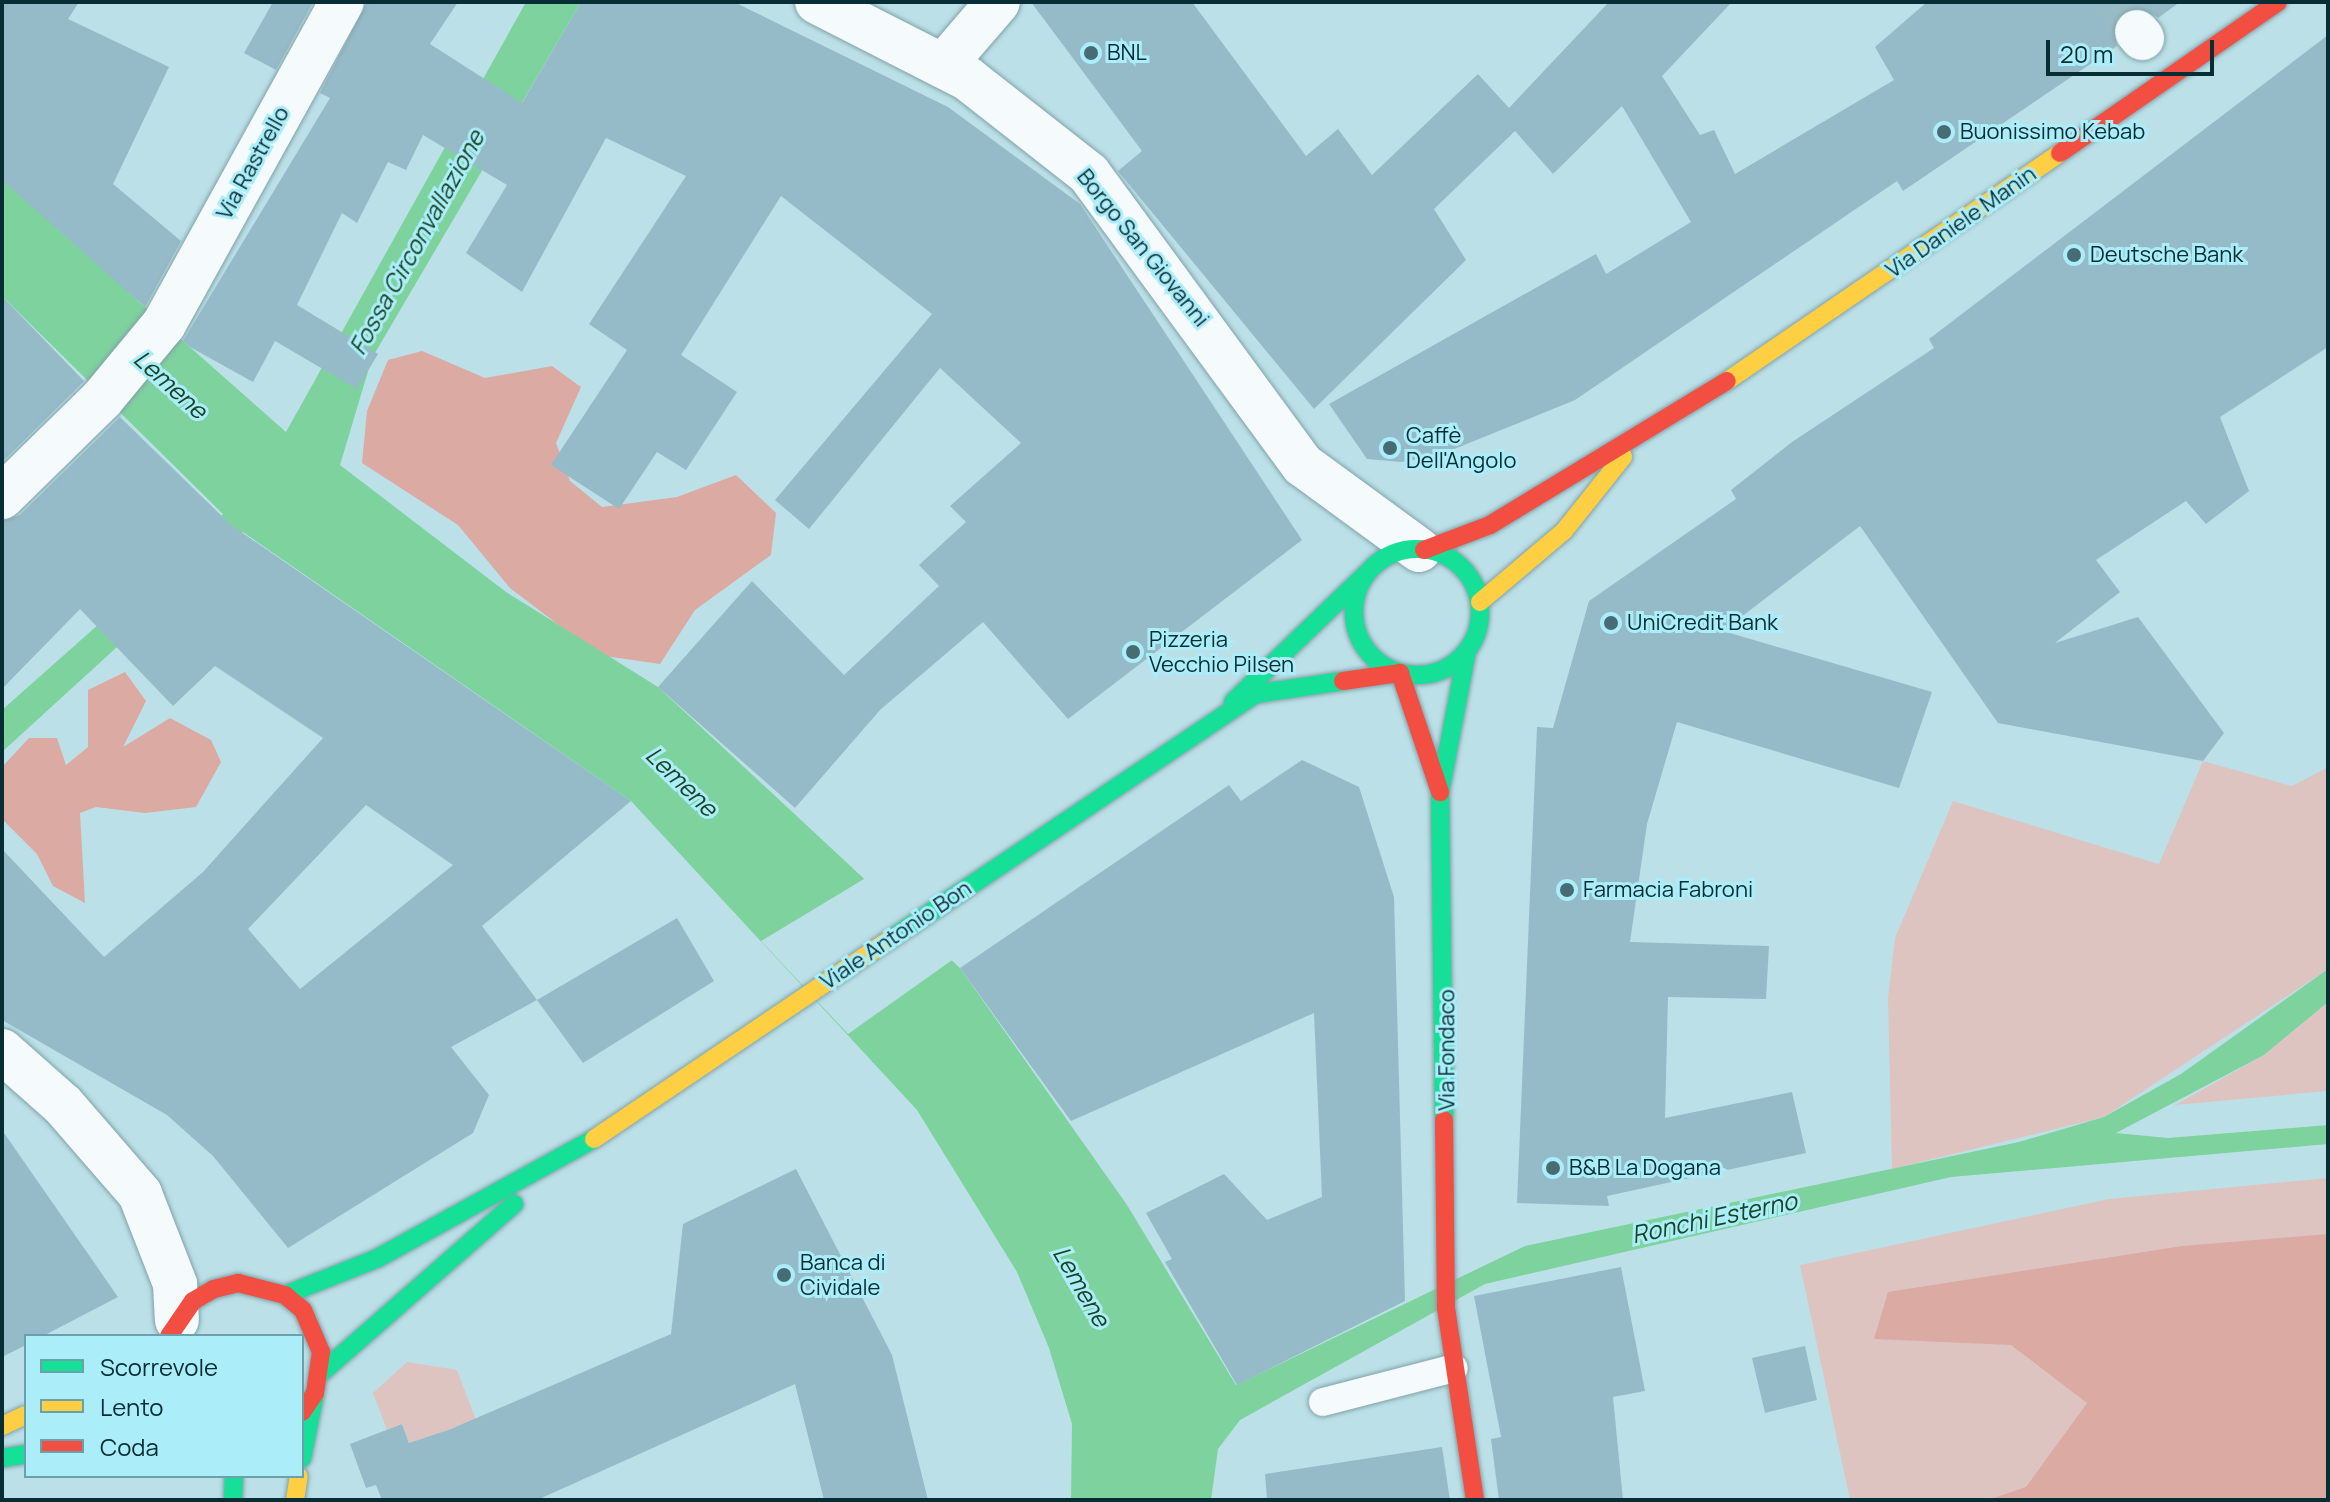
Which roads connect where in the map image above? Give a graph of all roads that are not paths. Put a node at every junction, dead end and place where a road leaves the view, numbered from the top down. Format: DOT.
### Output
graph roads {
  1 [pos="342,2"];
  2 [pos="817,2"];
  3 [pos="998,2"];
  4 [pos="2278,2"];
  5 [pos="943,66"];
  6 [pos="1640,436"];
  7 [pos="2,497"];
  8 [pos="1422,550"];
  9 [pos="1369,571"];
  10 [pos="1480,602"];
  11 [pos="1467,651"];
  12 [pos="1400,673"];
  13 [pos="1228,708"];
  14 [pos="1440,792"];
  15 [pos="2,1051"];
  16 [pos="562,1160"];
  17 [pos="285,1295"];
  18 [pos="173,1328"];
  19 [pos="1454,1368"];
  20 [pos="320,1374"];
  21 [pos="315,1393"];
  22 [pos="1323,1402"];
  23 [pos="304,1409"];
  24 [pos="24,1416"];
  25 [pos="2,1426"];
  26 [pos="304,1448"];
  27 [pos="24,1454"];
  28 [pos="2,1458"];
  29 [pos="234,1478"];
  30 [pos="299,1478"];
  31 [pos="233,1500"];
  32 [pos="295,1500"];
  33 [pos="1475,1500"];
  1 -- 7 [label="street, Via Rastrello"];
  2 -- 5 [label="street, Borgo San Giovanni"];
  3 -- 5 [label="street"];
  4 -- 6 [label="main road, Via Daniele Manin"];
  5 -- 8 [label="street, Borgo San Giovanni"];
  6 -- 8 [label="main road, Via Daniele Manin"];
  6 -- 10 [label="main road, Via Daniele Manin"];
  8 -- 9 [label="main road"];
  8 -- 10 [label="main road"];
  9 -- 12 [label="main road"];
  9 -- 13 [label="main road, Viale Antonio Bon"];
  10 -- 11 [label="main road"];
  11 -- 12 [label="main road"];
  11 -- 14 [label="main road, Via Fondaco"];
  12 -- 13 [label="main road, Viale Antonio Bon"];
  12 -- 14 [label="main road, Via Fondaco"];
  13 -- 16 [label="main road, Viale Antonio Bon"];
  14 -- 19 [label="main road, Via Fondaco"];
  15 -- 18 [label="street"];
  16 -- 17 [label="main road, Viale Antonio Bon"];
  16 -- 20 [label="main road, Viale Antonio Bon"];
  17 -- 18 [label="main road"];
  17 -- 20 [label="main road"];
  19 -- 22 [label="lane"];
  19 -- 33 [label="main road, Via Fondaco"];
  20 -- 21 [label="main road"];
  21 -- 23 [label="main road"];
  21 -- 26 [label="main road"];
  24 -- 25 [label="main road"];
  27 -- 28 [label="main road"];
  29 -- 31 [label="main road"];
  30 -- 32 [label="main road"];
}
